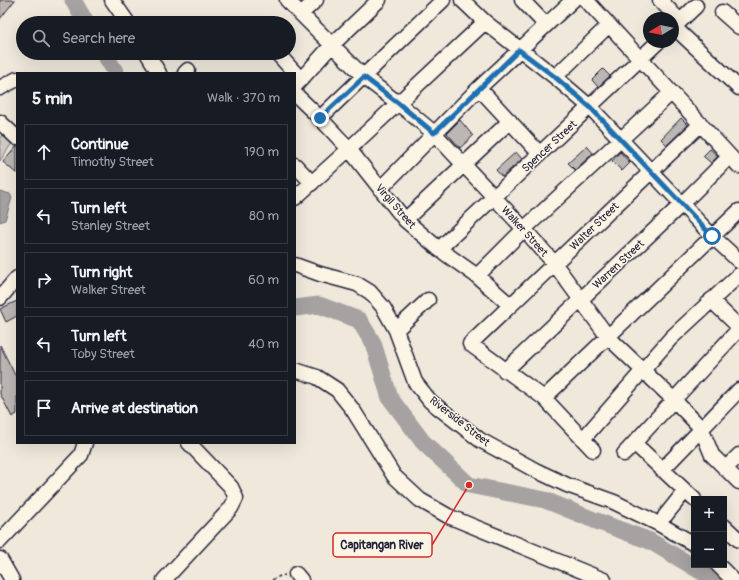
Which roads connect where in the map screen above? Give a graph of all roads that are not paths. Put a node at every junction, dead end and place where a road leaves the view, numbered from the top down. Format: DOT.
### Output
graph roads {
  1 [pos="112,0"];
  2 [pos="287,0"];
  3 [pos="316,0"];
  4 [pos="379,0"];
  5 [pos="443,0"];
  6 [pos="462,0"];
  7 [pos="522,0"];
  8 [pos="572,0"];
  9 [pos="586,0"];
  10 [pos="660,0"];
  11 [pos="696,6"];
  12 [pos="668,12"];
  13 [pos="722,12"];
  14 [pos="301,14"];
  15 [pos="123,16"];
  16 [pos="485,22"];
  17 [pos="679,22"];
  18 [pos="546,25"];
  19 [pos="609,25"];
  20 [pos="739,27"];
  21 [pos="679,28"];
  22 [pos="332,45"];
  23 [pos="652,48"];
  24 [pos="519,50"];
  25 [pos="640,59"];
  26 [pos="151,60"];
  27 [pos="282,60"];
  28 [pos="158,72"];
  29 [pos="291,72"];
  30 [pos="364,77"];
  31 [pos="555,77"];
  32 [pos="296,78"];
  33 [pos="16,80"];
  34 [pos="0,88"];
  35 [pos="479,88"];
  36 [pos="739,88"];
  37 [pos="671,93"];
  38 [pos="296,95"];
  39 [pos="398,103"];
  40 [pos="590,107"];
  41 [pos="320,118"];
  42 [pos="510,120"];
  43 [pos="0,122"];
  44 [pos="701,124"];
  45 [pos="434,133"];
  46 [pos="16,137"];
  47 [pos="620,140"];
  48 [pos="349,149"];
  49 [pos="540,154"];
  50 [pos="735,161"];
  51 [pos="463,165"];
  52 [pos="296,166"];
  53 [pos="651,171"];
  54 [pos="312,183"];
  55 [pos="380,189"];
  56 [pos="296,197"];
  57 [pos="494,198"];
  58 [pos="682,204"];
  59 [pos="739,211"];
  60 [pos="405,220"];
  61 [pos="524,229"];
  62 [pos="712,236"];
  63 [pos="439,250"];
  64 [pos="739,261"];
  65 [pos="554,263"];
  66 [pos="296,265"];
  67 [pos="739,275"];
  68 [pos="478,276"];
  69 [pos="16,279"];
  70 [pos="0,298"];
  71 [pos="428,300"];
  72 [pos="580,300"];
  73 [pos="711,300"];
  74 [pos="510,305"];
  75 [pos="739,328"];
  76 [pos="396,330"];
  77 [pos="608,337"];
  78 [pos="296,370"];
  79 [pos="643,370"];
  80 [pos="505,371"];
  81 [pos="739,390"];
  82 [pos="544,398"];
  83 [pos="674,400"];
  84 [pos="702,428"];
  85 [pos="583,439"];
  86 [pos="634,443"];
  87 [pos="85,444"];
  88 [pos="189,444"];
  89 [pos="593,450"];
  90 [pos="624,454"];
  91 [pos="739,455"];
  92 [pos="725,469"];
  93 [pos="662,470"];
  94 [pos="739,482"];
  95 [pos="690,495"];
  96 [pos="665,516"];
  97 [pos="727,529"];
  98 [pos="739,540"];
  99 [pos="0,542"];
  100 [pos="691,542"];
  101 [pos="0,559"];
  102 [pos="721,568"];
  103 [pos="12,580"];
  104 [pos="164,580"];
  105 [pos="604,580"];
  106 [pos="732,580"];
  1 -- 15 [label="street"];
  2 -- 14 [label="street, Walker Street"];
  3 -- 14 [label="street"];
  4 -- 22 [label="street"];
  5 -- 30 [label="street"];
  6 -- 16 [label="street"];
  7 -- 18 [label="street"];
  8 -- 18 [label="street"];
  9 -- 19 [label="street"];
  10 -- 12 [label="street"];
  11 -- 17 [label="street"];
  13 -- 20 [label="street"];
  14 -- 22 [label="street, Walker Street"];
  16 -- 24 [label="street"];
  16 -- 39 [label="street"];
  18 -- 24 [label="street"];
  19 -- 25 [label="street"];
  19 -- 31 [label="street"];
  21 -- 36 [label="street"];
  22 -- 30 [label="street, Walker Street"];
  22 -- 32 [label="street"];
  23 -- 25 [label="street, Spencer Street"];
  24 -- 31 [label="street"];
  24 -- 35 [label="street"];
  25 -- 37 [label="street"];
  25 -- 40 [label="street, Spencer Street"];
  26 -- 28 [label="street"];
  27 -- 29 [label="street"];
  30 -- 39 [label="street, Walker Street"];
  30 -- 41 [label="street"];
  31 -- 40 [label="street"];
  33 -- 34 [label="street"];
  35 -- 42 [label="street"];
  35 -- 45 [label="street"];
  37 -- 44 [label="street"];
  37 -- 47 [label="street"];
  38 -- 41 [label="street, Virgil Street"];
  39 -- 45 [label="street, Walker Street"];
  39 -- 48 [label="street"];
  40 -- 47 [label="street"];
  40 -- 49 [label="street, Spencer Street"];
  41 -- 48 [label="street, Virgil Street"];
  42 -- 49 [label="street"];
  42 -- 51 [label="street"];
  43 -- 46 [label="street"];
  44 -- 50 [label="street"];
  44 -- 53 [label="street, Walter Street"];
  45 -- 51 [label="street, Walker Street"];
  45 -- 55 [label="street"];
  47 -- 53 [label="street"];
  47 -- 61 [label="street"];
  48 -- 54 [label="street"];
  48 -- 55 [label="street, Virgil Street"];
  49 -- 57 [label="street, Spencer Street"];
  50 -- 58 [label="street, Warren Street"];
  51 -- 57 [label="street, Walker Street"];
  51 -- 60 [label="street"];
  52 -- 54 [label="street"];
  53 -- 58 [label="street"];
  53 -- 65 [label="street, Walter Street"];
  54 -- 56 [label="street"];
  55 -- 60 [label="street, Virgil Street"];
  57 -- 61 [label="street, Walker Street"];
  57 -- 63 [label="street, Spencer Street"];
  58 -- 62 [label="street"];
  58 -- 72 [label="street, Warren Street"];
  59 -- 62 [label="street"];
  60 -- 63 [label="street, Virgil Street"];
  61 -- 65 [label="street, Walker Street"];
  61 -- 68 [label="street"];
  62 -- 64 [label="street"];
  62 -- 77 [label="street"];
  63 -- 68 [label="street, Virgil Street"];
  65 -- 72 [label="street, Walker Street"];
  65 -- 74 [label="street, Walter Street"];
  66 -- 76 [label="street, Riverside Street"];
  67 -- 73 [label="street"];
  68 -- 74 [label="street, Virgil Street"];
  69 -- 70 [label="street"];
  71 -- 76 [label="street"];
  72 -- 77 [label="street, Walker Street"];
  72 -- 80 [label="street, Warren Street"];
  73 -- 75 [label="street"];
  73 -- 79 [label="street"];
  74 -- 80 [label="street, Walter Street"];
  75 -- 83 [label="street"];
  76 -- 100 [label="street, Riverside Street"];
  77 -- 79 [label="street, Walker Street"];
  77 -- 82 [label="street"];
  78 -- 105 [label="street"];
  79 -- 83 [label="street, Walker Street"];
  79 -- 85 [label="street"];
  80 -- 82 [label="street"];
  81 -- 84 [label="street"];
  82 -- 85 [label="street"];
  83 -- 84 [label="street, Walker Street"];
  83 -- 86 [label="street"];
  84 -- 92 [label="street, Walker Street"];
  84 -- 93 [label="street"];
  85 -- 89 [label="street"];
  86 -- 90 [label="street"];
  86 -- 93 [label="street"];
  87 -- 99 [label="street"];
  88 -- 104 [label="street"];
  91 -- 92 [label="street"];
  92 -- 94 [label="street, Walker Street"];
  93 -- 95 [label="street"];
  95 -- 96 [label="street"];
  97 -- 98 [label="street"];
  101 -- 103 [label="street"];
  102 -- 106 [label="street"];
}
